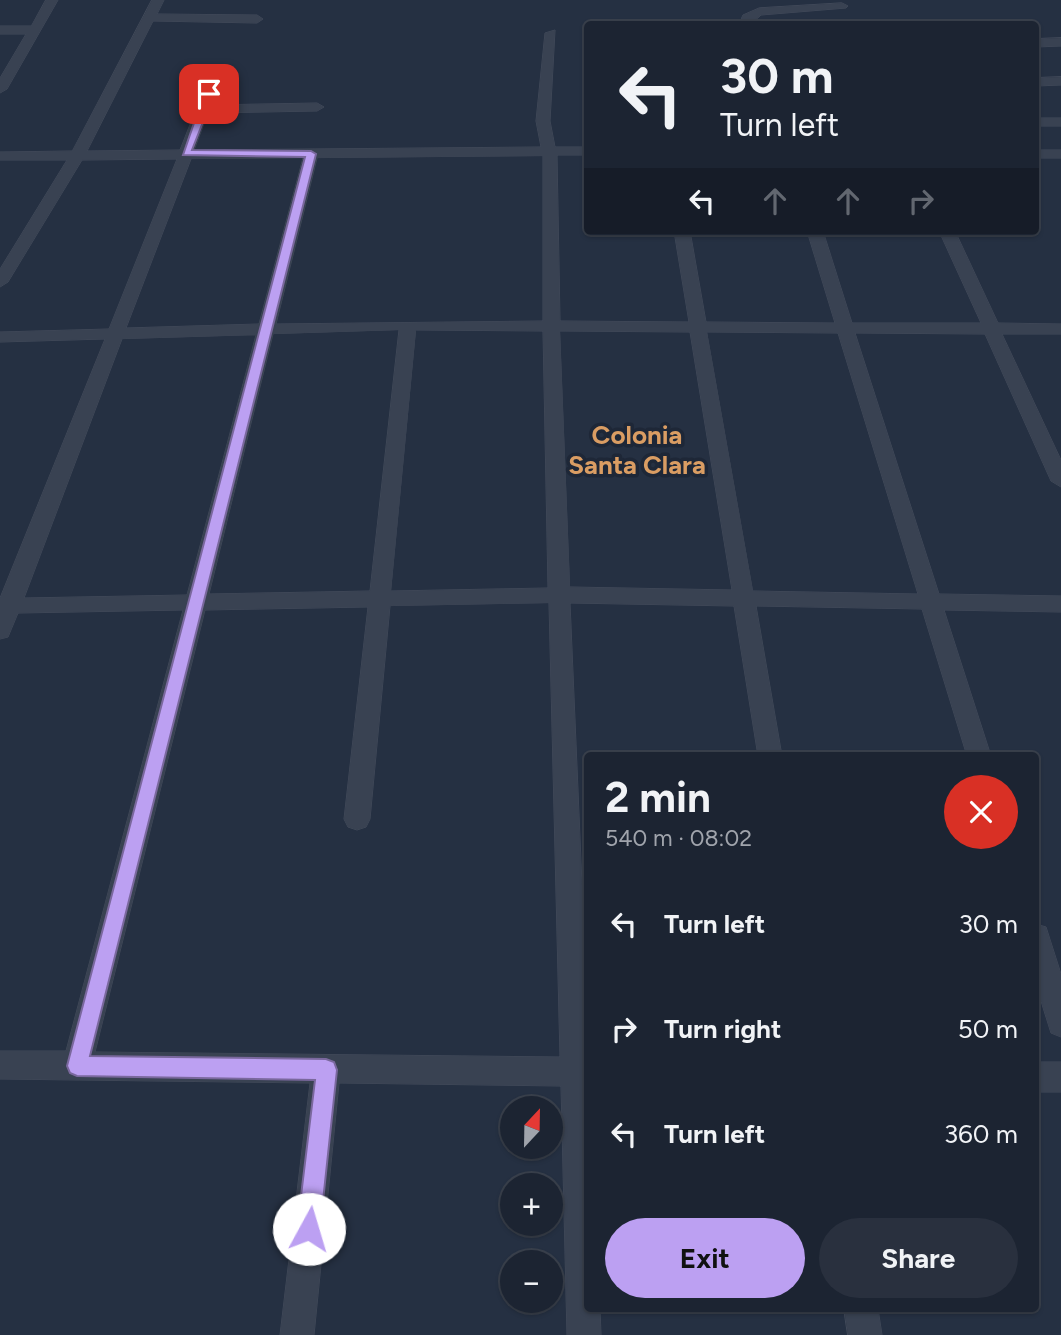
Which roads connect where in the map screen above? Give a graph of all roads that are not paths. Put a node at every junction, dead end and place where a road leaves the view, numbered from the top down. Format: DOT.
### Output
graph roads {
  1 [pos="52,0"];
  2 [pos="158,0"];
  3 [pos="842,6"];
  4 [pos="149,17"];
  5 [pos="257,19"];
  6 [pos="746,21"];
  7 [pos="0,30"];
  8 [pos="36,30"];
  9 [pos="551,33"];
  10 [pos="1061,42"];
  11 [pos="1039,43"];
  12 [pos="5,72"];
  13 [pos="1061,81"];
  14 [pos="1039,82"];
  15 [pos="0,89"];
  16 [pos="317,107"];
  17 [pos="1039,122"];
  18 [pos="1061,122"];
  19 [pos="584,151"];
  20 [pos="548,152"];
  21 [pos="186,153"];
  22 [pos="78,154"];
  23 [pos="311,154"];
  24 [pos="1061,154"];
  25 [pos="1039,155"];
  26 [pos="0,156"];
  27 [pos="683,235"];
  28 [pos="815,235"];
  29 [pos="949,235"];
  30 [pos="0,282"];
  31 [pos="408,325"];
  32 [pos="551,327"];
  33 [pos="698,327"];
  34 [pos="266,328"];
  35 [pos="844,328"];
  36 [pos="991,329"];
  37 [pos="1061,330"];
  38 [pos="116,332"];
  39 [pos="0,337"];
  40 [pos="1061,481"];
  41 [pos="560,595"];
  42 [pos="378,598"];
  43 [pos="743,598"];
  44 [pos="930,601"];
  45 [pos="195,602"];
  46 [pos="1061,604"];
  47 [pos="5,606"];
  48 [pos="0,631"];
  49 [pos="769,752"];
  50 [pos="978,752"];
  51 [pos="357,819"];
  52 [pos="1039,946"];
  53 [pos="1061,1023"];
  54 [pos="0,1065"];
  55 [pos="77,1066"];
  56 [pos="326,1070"];
  57 [pos="582,1072"];
  58 [pos="1039,1077"];
  59 [pos="1061,1077"];
  60 [pos="861,1312"];
  61 [pos="297,1335"];
  62 [pos="584,1335"];
  63 [pos="865,1335"];
  1 -- 8 [label="street"];
  2 -- 4 [label="street"];
  3 -- 6 [label="street"];
  4 -- 5 [label="street"];
  4 -- 22 [label="street"];
  7 -- 8 [label="street"];
  8 -- 12 [label="street"];
  9 -- 20 [label="street"];
  10 -- 11 [label="street"];
  12 -- 15 [label="street"];
  13 -- 14 [label="street"];
  16 -- 21 [label="street"];
  17 -- 18 [label="street"];
  19 -- 20 [label="street"];
  20 -- 23 [label="street"];
  20 -- 32 [label="street"];
  21 -- 22 [label="street"];
  21 -- 23 [label="street"];
  21 -- 38 [label="street"];
  22 -- 26 [label="street"];
  22 -- 30 [label="street"];
  23 -- 34 [label="street"];
  24 -- 25 [label="street"];
  27 -- 33 [label="street"];
  28 -- 35 [label="street"];
  29 -- 36 [label="street"];
  31 -- 32 [label="street"];
  31 -- 34 [label="street"];
  31 -- 42 [label="street"];
  32 -- 33 [label="street"];
  32 -- 41 [label="street"];
  33 -- 35 [label="street"];
  33 -- 43 [label="street"];
  34 -- 38 [label="street"];
  34 -- 45 [label="street"];
  35 -- 36 [label="street"];
  35 -- 44 [label="street"];
  36 -- 37 [label="street"];
  36 -- 40 [label="street"];
  38 -- 39 [label="street"];
  38 -- 47 [label="street"];
  41 -- 42 [label="street"];
  41 -- 43 [label="street"];
  41 -- 57 [label="street"];
  42 -- 45 [label="street"];
  42 -- 51 [label="street"];
  43 -- 44 [label="street"];
  43 -- 49 [label="street"];
  44 -- 46 [label="street"];
  44 -- 50 [label="street"];
  45 -- 47 [label="street"];
  45 -- 55 [label="street"];
  47 -- 48 [label="street"];
  52 -- 53 [label="street"];
  54 -- 55 [label="street"];
  55 -- 56 [label="street"];
  56 -- 57 [label="street"];
  56 -- 61 [label="street"];
  57 -- 62 [label="street"];
  58 -- 59 [label="street"];
  60 -- 63 [label="street"];
}
